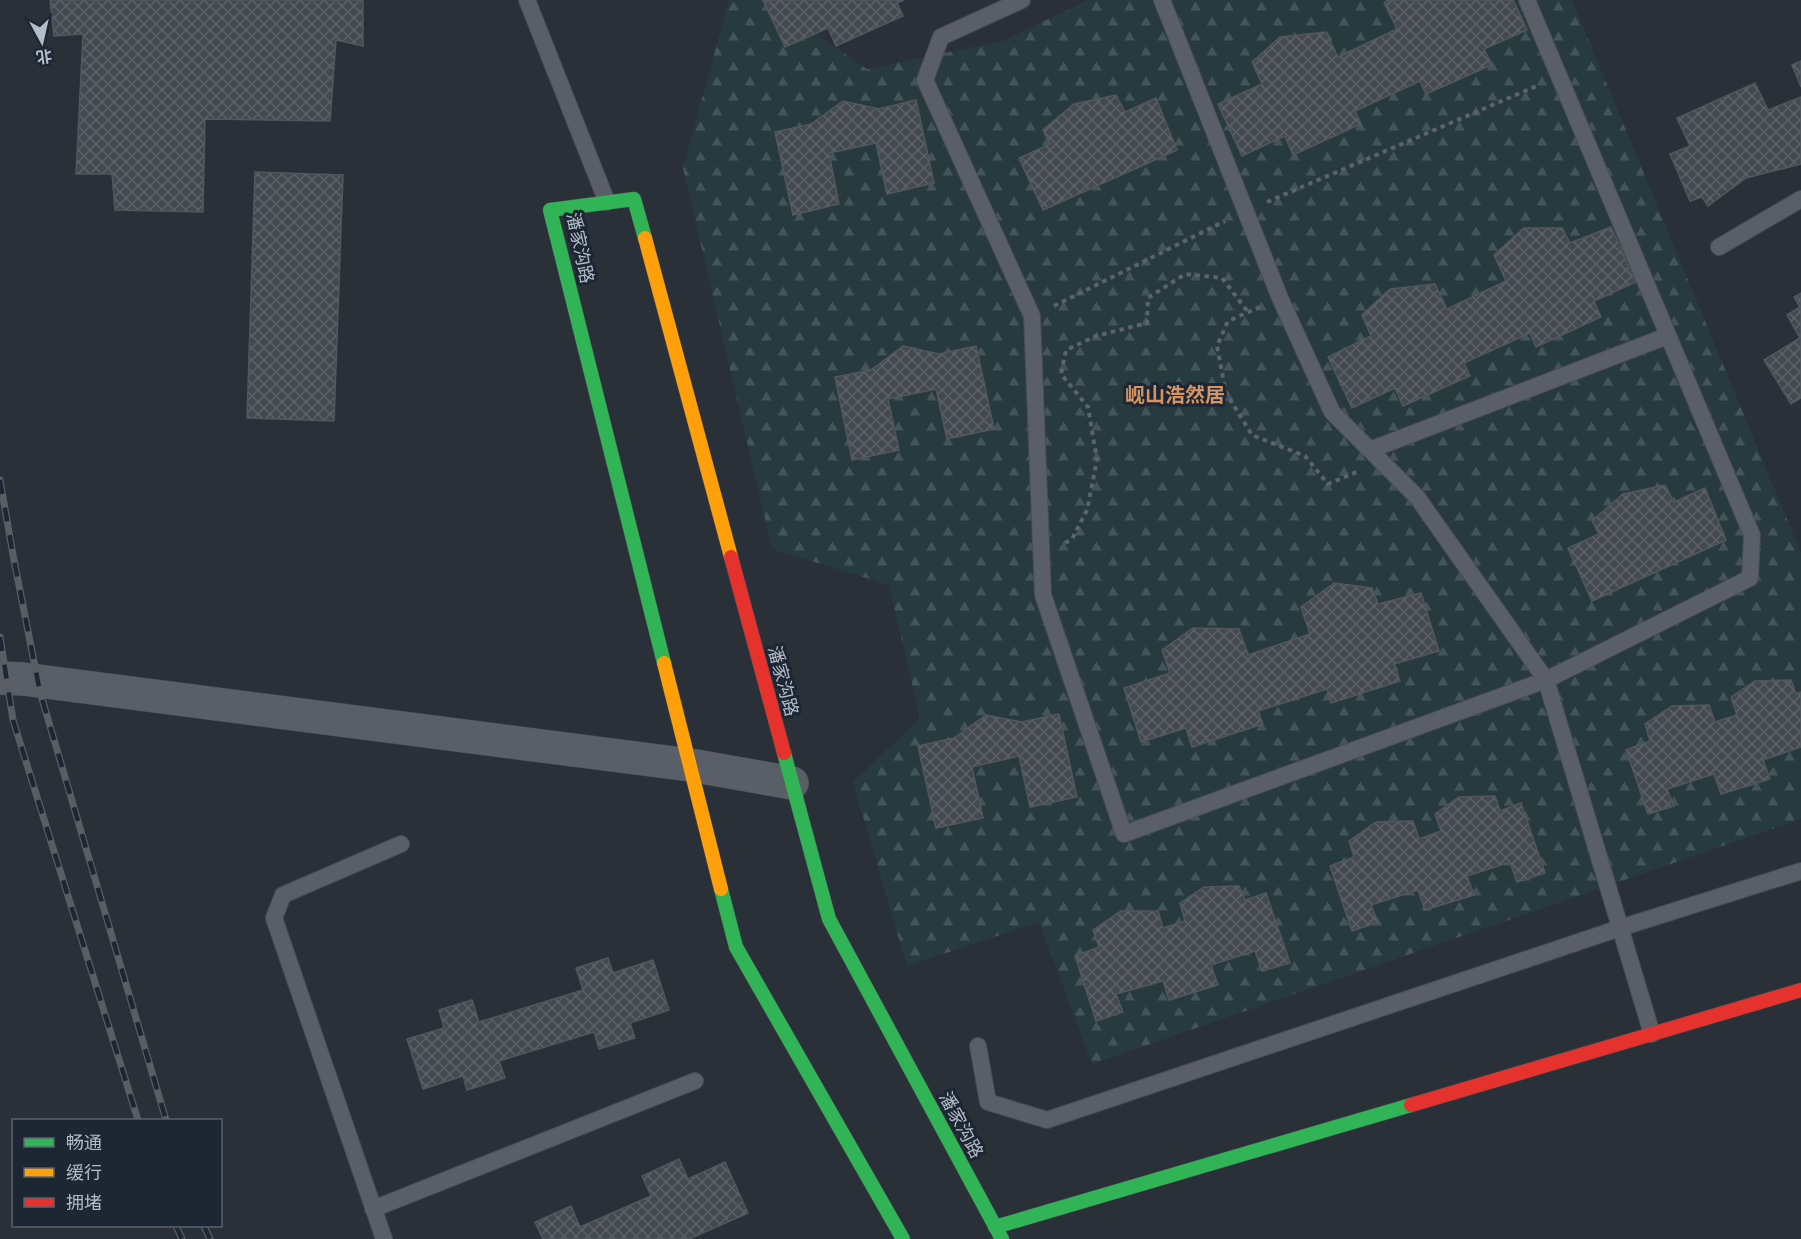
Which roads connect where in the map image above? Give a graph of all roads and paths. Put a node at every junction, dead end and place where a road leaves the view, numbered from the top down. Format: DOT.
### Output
graph roads {
  1 [pos="527,0"];
  2 [pos="1022,0"];
  3 [pos="1162,0"];
  4 [pos="1527,0"];
  5 [pos="1558,77"];
  6 [pos="1801,199"];
  7 [pos="606,202"];
  8 [pos="1245,211"];
  9 [pos="1719,247"];
  10 [pos="1280,298"];
  11 [pos="1248,312"];
  12 [pos="1032,316"];
  13 [pos="1666,336"];
  14 [pos="1376,456"];
  15 [pos="1042,560"];
  16 [pos="0,678"];
  17 [pos="1546,680"];
  18 [pos="690,765"];
  19 [pos="792,783"];
  20 [pos="401,844"];
  21 [pos="1801,870"];
  22 [pos="1620,928"];
  23 [pos="1801,990"];
  24 [pos="1652,1034"];
  25 [pos="978,1046"];
  26 [pos="695,1081"];
  27 [pos="373,1209"];
  28 [pos="998,1233"];
  29 [pos="384,1239"];
  30 [pos="903,1239"];
  1 -- 7 [label="lane"];
  2 -- 12 [label="lane"];
  3 -- 8 [label="lane"];
  4 -- 5 [label="lane"];
  5 -- 8 [label="path"];
  5 -- 13 [label="lane"];
  6 -- 9 [label="lane"];
  7 -- 18 [label="street, 潘家沟路"];
  7 -- 19 [label="street, 潘家沟路"];
  8 -- 10 [label="lane"];
  8 -- 12 [label="path"];
  10 -- 11 [label="path"];
  10 -- 14 [label="lane"];
  11 -- 14 [label="path"];
  11 -- 15 [label="path"];
  12 -- 15 [label="lane"];
  13 -- 14 [label="lane"];
  13 -- 17 [label="lane"];
  14 -- 17 [label="lane"];
  15 -- 17 [label="lane"];
  16 -- 18 [label="street"];
  17 -- 22 [label="lane"];
  18 -- 19 [label="street"];
  18 -- 30 [label="street, 潘家沟路"];
  19 -- 28 [label="street, 潘家沟路"];
  20 -- 27 [label="lane"];
  21 -- 22 [label="lane"];
  22 -- 24 [label="lane"];
  22 -- 25 [label="lane"];
  23 -- 24 [label="street"];
  24 -- 28 [label="street"];
  26 -- 27 [label="lane"];
  27 -- 29 [label="lane"];
}
